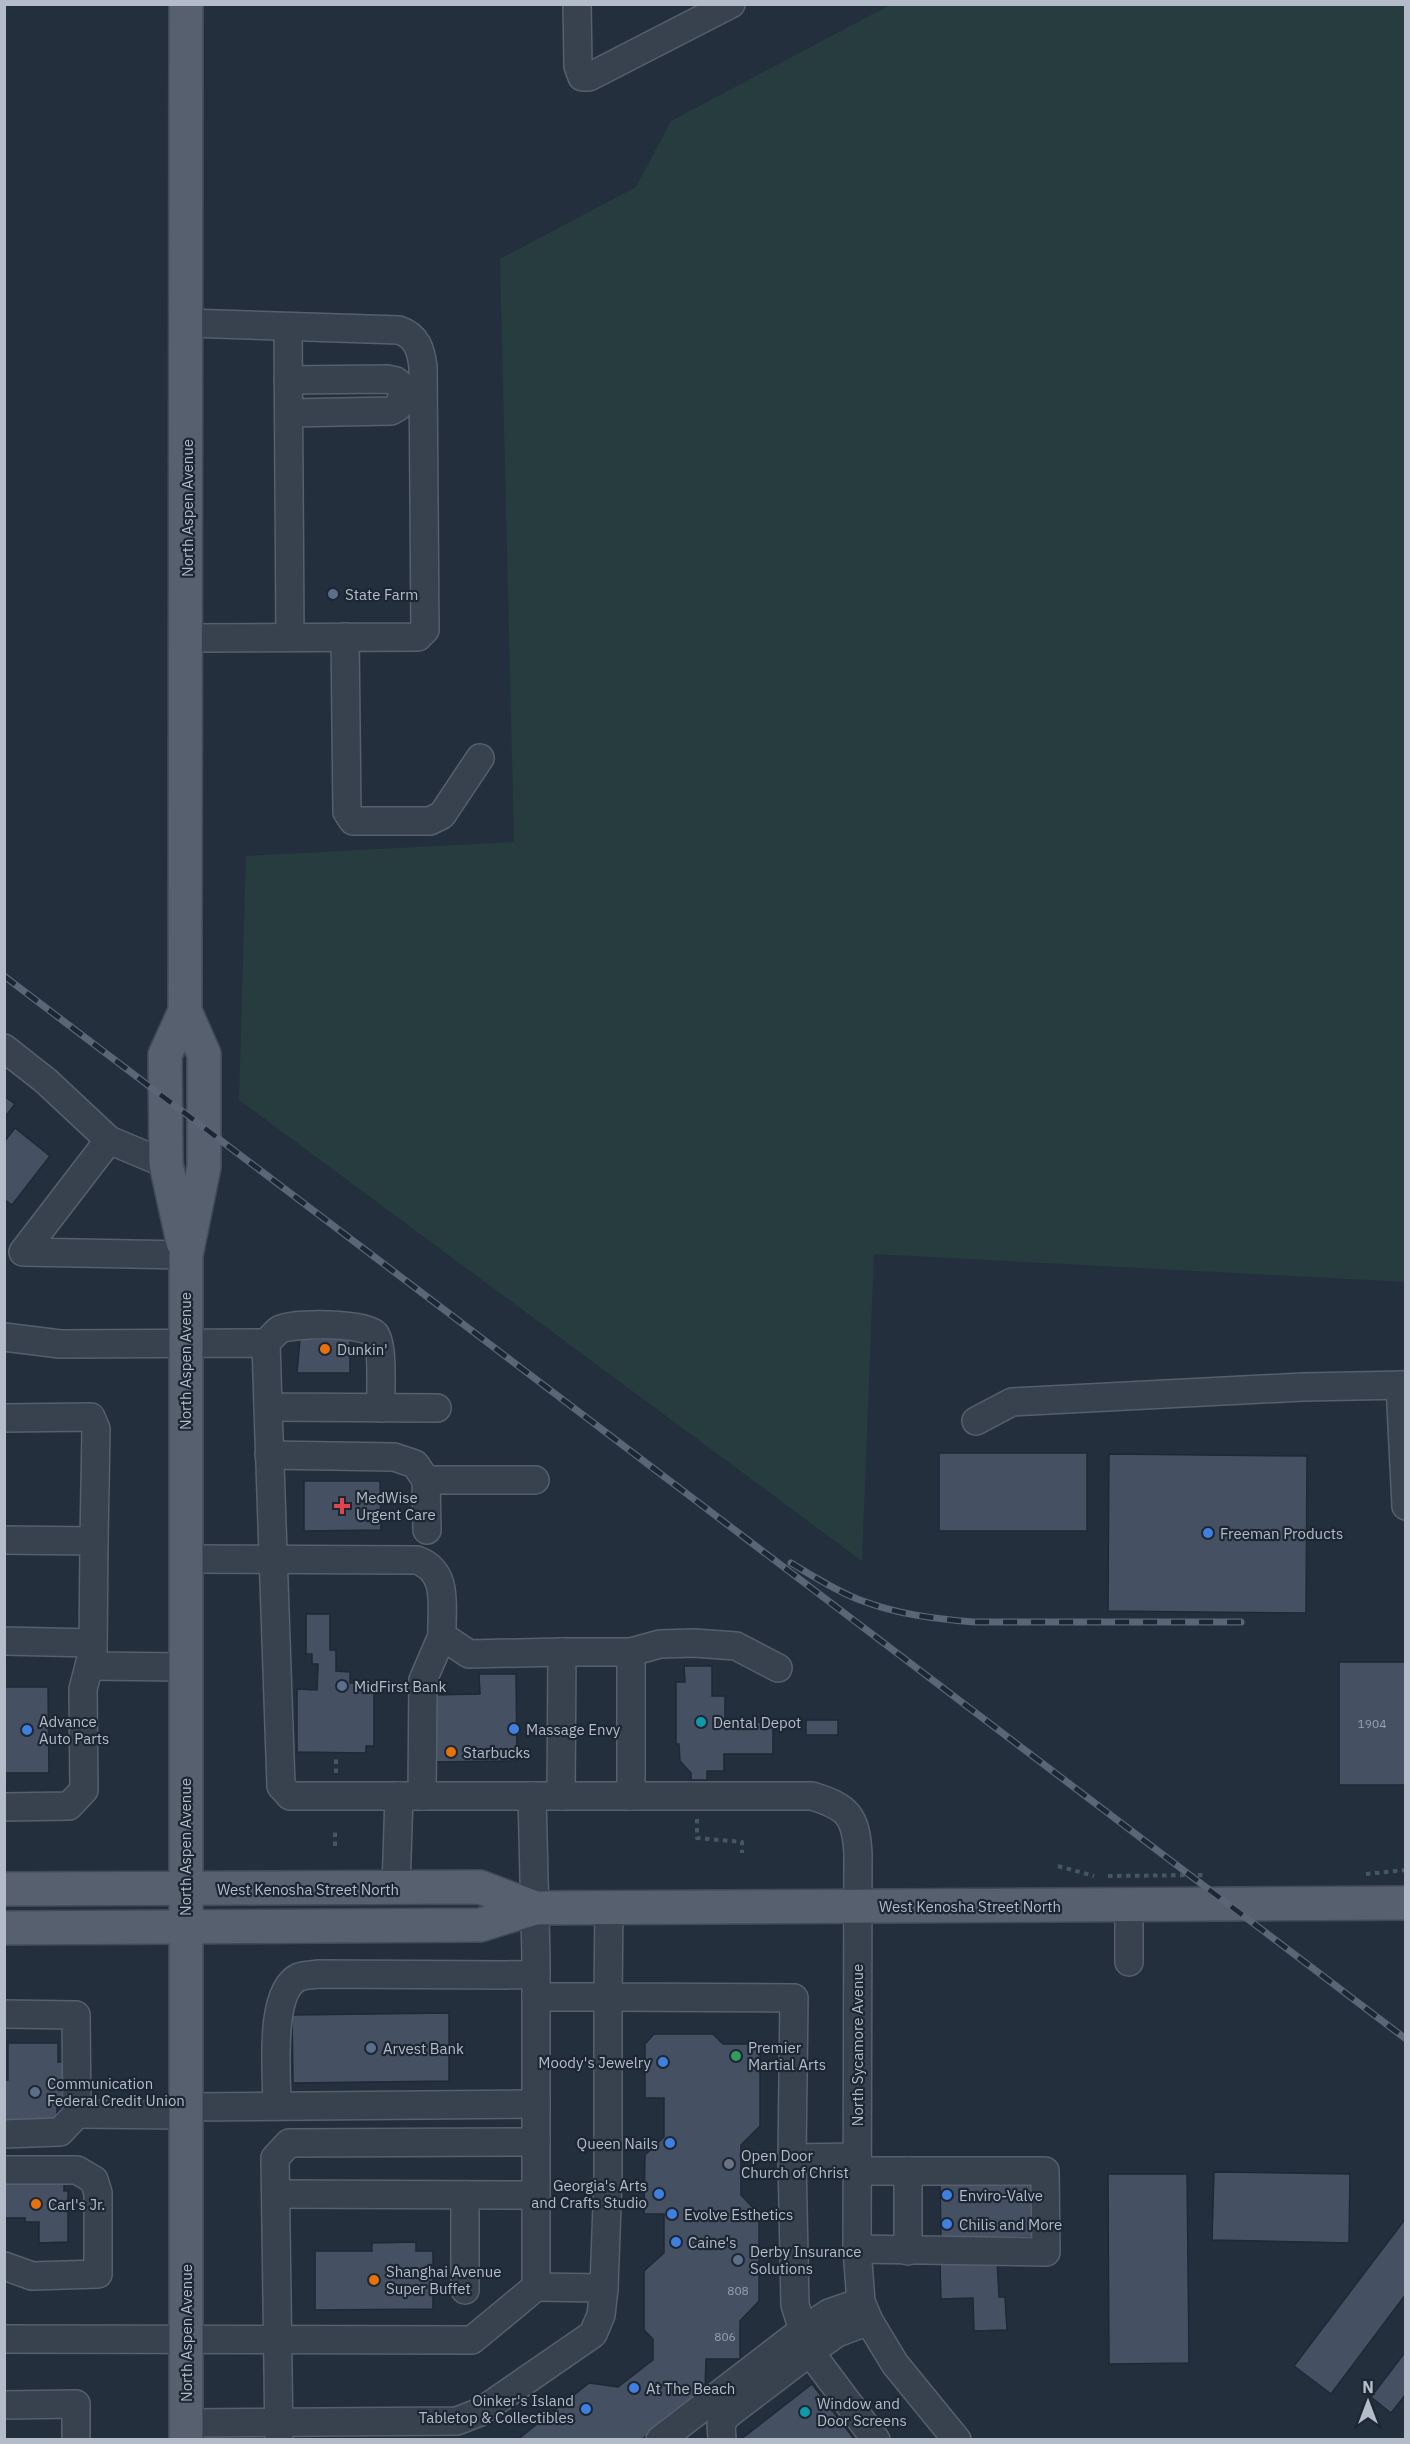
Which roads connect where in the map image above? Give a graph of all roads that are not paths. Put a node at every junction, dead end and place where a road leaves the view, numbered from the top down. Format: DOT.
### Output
graph roads {
  1 [pos="186,4"];
  2 [pos="577,4"];
  3 [pos="731,4"];
  4 [pos="187,323"];
  5 [pos="288,327"];
  6 [pos="288,380"];
  7 [pos="289,413"];
  8 [pos="187,638"];
  9 [pos="290,638"];
  10 [pos="345,638"];
  11 [pos="480,758"];
  12 [pos="185,1011"];
  13 [pos="4,1048"];
  14 [pos="109,1140"];
  15 [pos="166,1164"];
  16 [pos="14,1252"];
  17 [pos="186,1255"];
  18 [pos="4,1337"];
  19 [pos="185,1343"];
  20 [pos="266,1343"];
  21 [pos="1403,1385"];
  22 [pos="268,1407"];
  23 [pos="381,1408"];
  24 [pos="436,1408"];
  25 [pos="4,1418"];
  26 [pos="976,1421"];
  27 [pos="269,1455"];
  28 [pos="426,1480"];
  29 [pos="535,1480"];
  30 [pos="1406,1506"];
  31 [pos="426,1530"];
  32 [pos="4,1540"];
  33 [pos="94,1541"];
  34 [pos="185,1559"];
  35 [pos="273,1560"];
  36 [pos="442,1636"];
  37 [pos="4,1641"];
  38 [pos="562,1652"];
  39 [pos="631,1652"];
  40 [pos="91,1654"];
  41 [pos="469,1654"];
  42 [pos="429,1666"];
  43 [pos="184,1667"];
  44 [pos="778,1668"];
  45 [pos="411,1796"];
  46 [pos="532,1796"];
  47 [pos="561,1796"];
  48 [pos="631,1796"];
  49 [pos="4,1807"];
  50 [pos="396,1888"];
  51 [pos="4,1889"];
  52 [pos="186,1889"];
  53 [pos="1406,1903"];
  54 [pos="1129,1905"];
  55 [pos="858,1906"];
  56 [pos="609,1907"];
  57 [pos="535,1908"];
  58 [pos="186,1927"];
  59 [pos="4,1928"];
  60 [pos="1129,1962"];
  61 [pos="536,1986"];
  62 [pos="608,1997"];
  63 [pos="4,2014"];
  64 [pos="536,2104"];
  65 [pos="278,2106"];
  66 [pos="186,2111"];
  67 [pos="77,2114"];
  68 [pos="4,2134"];
  69 [pos="536,2142"];
  70 [pos="792,2157"];
  71 [pos="856,2164"];
  72 [pos="4,2170"];
  73 [pos="908,2171"];
  74 [pos="276,2194"];
  75 [pos="465,2195"];
  76 [pos="536,2195"];
  77 [pos="857,2249"];
  78 [pos="908,2251"];
  79 [pos="7,2272"];
  80 [pos="536,2287"];
  81 [pos="604,2288"];
  82 [pos="465,2290"];
  83 [pos="865,2311"];
  84 [pos="4,2339"];
  85 [pos="186,2339"];
  86 [pos="278,2339"];
  87 [pos="806,2341"];
  88 [pos="4,2405"];
  89 [pos="186,2431"];
  90 [pos="279,2431"];
  91 [pos="944,2436"];
  92 [pos="76,2439"];
  93 [pos="660,2439"];
  94 [pos="722,2439"];
  95 [pos="876,2439"];
  1 -- 4 [label="main road, North Aspen Avenue"];
  2 -- 3 [label="street"];
  4 -- 5 [label="street"];
  4 -- 8 [label="main road, North Aspen Avenue"];
  5 -- 6 [label="street"];
  5 -- 10 [label="street"];
  6 -- 7 [label="street"];
  6 -- 7 [label="street"];
  7 -- 9 [label="street"];
  8 -- 9 [label="street"];
  8 -- 12 [label="main road, North Aspen Avenue"];
  9 -- 10 [label="street"];
  10 -- 11 [label="street"];
  12 -- 15 [label="main road, North Aspen Avenue"];
  12 -- 17 [label="main road, North Aspen Avenue"];
  13 -- 14 [label="street"];
  14 -- 15 [label="street"];
  14 -- 16 [label="street"];
  15 -- 17 [label="main road, North Aspen Avenue"];
  16 -- 17 [label="street"];
  17 -- 19 [label="main road, North Aspen Avenue"];
  18 -- 19 [label="street"];
  19 -- 20 [label="street"];
  19 -- 34 [label="main road, North Aspen Avenue"];
  20 -- 22 [label="street, North Sycamore Avenue"];
  20 -- 23 [label="street"];
  21 -- 26 [label="street"];
  21 -- 30 [label="street"];
  22 -- 23 [label="street"];
  22 -- 27 [label="street, North Sycamore Avenue"];
  23 -- 24 [label="street"];
  25 -- 33 [label="street"];
  27 -- 28 [label="street"];
  27 -- 35 [label="street, North Sycamore Avenue"];
  28 -- 29 [label="street"];
  28 -- 31 [label="street"];
  32 -- 33 [label="street"];
  33 -- 40 [label="street"];
  34 -- 35 [label="street"];
  34 -- 43 [label="main road, North Aspen Avenue"];
  35 -- 36 [label="street"];
  35 -- 45 [label="street, North Sycamore Avenue"];
  36 -- 41 [label="street"];
  36 -- 42 [label="street"];
  37 -- 40 [label="street"];
  38 -- 39 [label="street"];
  38 -- 41 [label="street"];
  38 -- 47 [label="street"];
  39 -- 44 [label="street"];
  39 -- 48 [label="street"];
  40 -- 43 [label="street"];
  40 -- 49 [label="street"];
  41 -- 42 [label="street"];
  42 -- 45 [label="street"];
  43 -- 52 [label="main road, North Aspen Avenue"];
  45 -- 46 [label="street, North Sycamore Avenue"];
  45 -- 50 [label="street"];
  46 -- 47 [label="street, North Sycamore Avenue"];
  46 -- 57 [label="street"];
  47 -- 48 [label="street, North Sycamore Avenue"];
  48 -- 55 [label="street, North Sycamore Avenue"];
  50 -- 52 [label="main road, West Kenosha Street North"];
  50 -- 57 [label="main road, West Kenosha Street North"];
  51 -- 52 [label="main road, West Kenosha Street North"];
  52 -- 58 [label="main road, North Aspen Avenue"];
  53 -- 54 [label="main road, West Kenosha Street North"];
  54 -- 55 [label="main road, West Kenosha Street North"];
  54 -- 60 [label="street"];
  55 -- 56 [label="main road, West Kenosha Street North"];
  55 -- 71 [label="street, North Sycamore Avenue"];
  56 -- 57 [label="main road, West Kenosha Street North"];
  56 -- 62 [label="street"];
  57 -- 58 [label="main road, West Kenosha Street North"];
  57 -- 61 [label="street"];
  58 -- 59 [label="main road, West Kenosha Street North"];
  58 -- 66 [label="main road, North Aspen Avenue"];
  61 -- 62 [label="street"];
  61 -- 64 [label="street"];
  61 -- 65 [label="street"];
  62 -- 70 [label="street"];
  62 -- 81 [label="street"];
  63 -- 67 [label="street"];
  64 -- 65 [label="street"];
  64 -- 69 [label="street"];
  65 -- 66 [label="street"];
  66 -- 67 [label="street"];
  66 -- 85 [label="main road, North Aspen Avenue"];
  67 -- 68 [label="street"];
  69 -- 74 [label="street"];
  69 -- 76 [label="street"];
  70 -- 71 [label="street"];
  70 -- 87 [label="street"];
  71 -- 73 [label="street"];
  71 -- 77 [label="street, North Sycamore Avenue"];
  72 -- 79 [label="street"];
  73 -- 78 [label="street"];
  73 -- 78 [label="street"];
  74 -- 75 [label="street"];
  74 -- 86 [label="street"];
  75 -- 76 [label="street"];
  75 -- 82 [label="street"];
  76 -- 80 [label="street"];
  77 -- 78 [label="street"];
  77 -- 83 [label="street, North Sycamore Avenue"];
  80 -- 81 [label="street"];
  80 -- 86 [label="street"];
  81 -- 90 [label="street"];
  83 -- 87 [label="street"];
  83 -- 91 [label="street, North Sycamore Avenue"];
  84 -- 85 [label="street"];
  85 -- 86 [label="street"];
  85 -- 89 [label="main road, North Aspen Avenue"];
  86 -- 90 [label="street"];
  87 -- 93 [label="street"];
  87 -- 94 [label="street"];
  87 -- 95 [label="street"];
  88 -- 92 [label="street"];
  89 -- 90 [label="street"];
}
